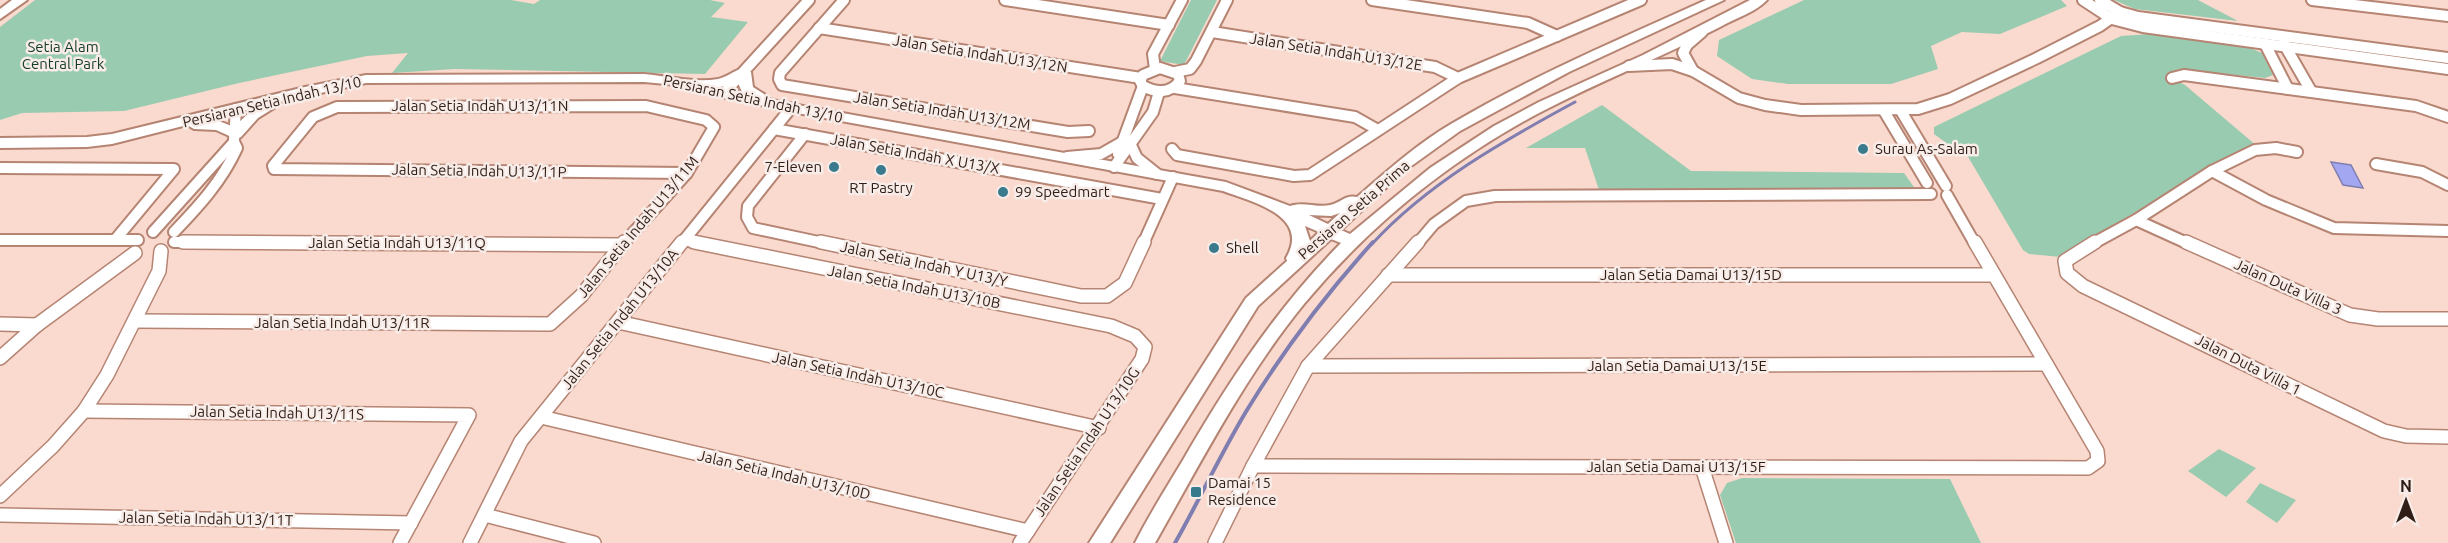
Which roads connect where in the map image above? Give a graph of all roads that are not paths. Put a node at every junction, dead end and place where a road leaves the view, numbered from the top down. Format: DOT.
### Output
graph roads {
  1 [pos="20,0"];
  2 [pos="809,0"];
  3 [pos="844,0"];
  4 [pos="1005,0"];
  5 [pos="1182,0"];
  6 [pos="1227,0"];
  7 [pos="1372,0"];
  8 [pos="1641,0"];
  9 [pos="1708,0"];
  10 [pos="1717,0"];
  11 [pos="1760,0"];
  12 [pos="2083,0"];
  13 [pos="2100,0"];
  14 [pos="2312,0"];
  15 [pos="2120,12"];
  16 [pos="0,15"];
  17 [pos="2448,16"];
  18 [pos="1672,19"];
  19 [pos="2112,20"];
  20 [pos="1169,25"];
  21 [pos="819,28"];
  22 [pos="1702,31"];
  23 [pos="1212,32"];
  24 [pos="2274,35"];
  25 [pos="1557,36"];
  26 [pos="2265,44"];
  27 [pos="2286,47"];
  28 [pos="2448,58"];
  29 [pos="1629,66"];
  30 [pos="1155,69"];
  31 [pos="2448,69"];
  32 [pos="1693,71"];
  33 [pos="744,72"];
  34 [pos="1175,72"];
  35 [pos="1458,78"];
  36 [pos="2172,78"];
  37 [pos="676,81"];
  38 [pos="1142,82"];
  39 [pos="1175,88"];
  40 [pos="2288,89"];
  41 [pos="305,91"];
  42 [pos="2310,91"];
  43 [pos="1159,92"];
  44 [pos="724,93"];
  45 [pos="786,107"];
  46 [pos="236,108"];
  47 [pos="1918,109"];
  48 [pos="1860,110"];
  49 [pos="1884,111"];
  50 [pos="1901,111"];
  51 [pos="2448,117"];
  52 [pos="711,123"];
  53 [pos="1910,126"];
  54 [pos="164,127"];
  55 [pos="1895,128"];
  56 [pos="774,129"];
  57 [pos="1378,130"];
  58 [pos="1089,131"];
  59 [pos="805,134"];
  60 [pos="235,138"];
  61 [pos="0,143"];
  62 [pos="1126,143"];
  63 [pos="1172,149"];
  64 [pos="2297,152"];
  65 [pos="1060,157"];
  66 [pos="2376,164"];
  67 [pos="273,166"];
  68 [pos="1114,167"];
  69 [pos="0,168"];
  70 [pos="2212,171"];
  71 [pos="687,173"];
  72 [pos="1157,174"];
  73 [pos="1173,177"];
  74 [pos="2448,185"];
  75 [pos="1376,188"];
  76 [pos="1929,188"];
  77 [pos="1947,191"];
  78 [pos="1162,199"];
  79 [pos="1270,203"];
  80 [pos="2136,220"];
  81 [pos="1329,230"];
  82 [pos="2448,231"];
  83 [pos="153,232"];
  84 [pos="174,237"];
  85 [pos="0,240"];
  86 [pos="115,240"];
  87 [pos="684,240"];
  88 [pos="1352,242"];
  89 [pos="621,245"];
  90 [pos="136,246"];
  91 [pos="161,251"];
  92 [pos="1283,273"];
  93 [pos="1388,275"];
  94 [pos="1993,275"];
  95 [pos="2448,320"];
  96 [pos="135,321"];
  97 [pos="618,322"];
  98 [pos="0,324"];
  99 [pos="550,324"];
  100 [pos="37,325"];
  101 [pos="1142,339"];
  102 [pos="0,358"];
  103 [pos="2046,364"];
  104 [pos="1308,366"];
  105 [pos="84,411"];
  106 [pos="541,417"];
  107 [pos="1099,428"];
  108 [pos="2448,437"];
  109 [pos="1253,466"];
  110 [pos="1702,467"];
  111 [pos="0,496"];
  112 [pos="485,514"];
  113 [pos="0,515"];
  114 [pos="411,523"];
  115 [pos="1024,537"];
  116 [pos="400,543"];
  117 [pos="470,543"];
  118 [pos="594,543"];
  119 [pos="1099,543"];
  120 [pos="1145,543"];
  121 [pos="1215,543"];
  122 [pos="1726,543"];
  1 -- 16 [label="street"];
  2 -- 33 [label="street"];
  3 -- 21 [label="street"];
  4 -- 20 [label="street"];
  5 -- 20 [label="street"];
  6 -- 23 [label="street"];
  7 -- 25 [label="street"];
  8 -- 25 [label="street"];
  9 -- 18 [label="street"];
  10 -- 18 [label="street, Persiaran Setia Prima"];
  11 -- 22 [label="street, Persiaran Setia Prima"];
  12 -- 19 [label="street"];
  13 -- 15 [label="street"];
  14 -- 17 [label="street"];
  15 -- 19 [label="street"];
  15 -- 24 [label="street"];
  18 -- 75 [label="street, Persiaran Setia Prima"];
  19 -- 26 [label="street"];
  19 -- 47 [label="street"];
  20 -- 30 [label="street"];
  21 -- 38 [label="street, Jalan Setia Indah U13/12N"];
  21 -- 58 [label="street, Jalan Setia Indah U13/12M"];
  22 -- 29 [label="street, Persiaran Setia Prima"];
  22 -- 32 [label="street"];
  23 -- 34 [label="street"];
  23 -- 35 [label="street, Jalan Setia Indah U13/12E"];
  24 -- 27 [label="street"];
  24 -- 28 [label="street"];
  25 -- 35 [label="street"];
  26 -- 27 [label="street"];
  26 -- 40 [label="street"];
  27 -- 31 [label="street"];
  27 -- 42 [label="street"];
  29 -- 32 [label="street"];
  29 -- 88 [label="street, Persiaran Setia Prima"];
  30 -- 34 [label="street"];
  30 -- 38 [label="street"];
  32 -- 48 [label="street"];
  33 -- 37 [label="street"];
  33 -- 44 [label="street"];
  33 -- 45 [label="street"];
  34 -- 39 [label="street"];
  35 -- 57 [label="street"];
  36 -- 40 [label="street"];
  37 -- 41 [label="street, Persiaran Setia Indah 13/10"];
  37 -- 44 [label="street, Persiaran Setia Indah 13/10"];
  38 -- 43 [label="street, Jalan Setia Indah U13/12N"];
  38 -- 62 [label="street"];
  39 -- 43 [label="street"];
  39 -- 57 [label="street"];
  40 -- 42 [label="street"];
  41 -- 46 [label="street, Persiaran Setia Indah 13/10"];
  41 -- 60 [label="street"];
  42 -- 51 [label="street"];
  43 -- 62 [label="street"];
  44 -- 45 [label="street, Persiaran Setia Indah 13/10"];
  45 -- 56 [label="street, Jalan Setia Indah U13/10A"];
  45 -- 65 [label="street, Persiaran Setia Indah 13/10"];
  46 -- 54 [label="street, Persiaran Setia Indah 13/10"];
  46 -- 60 [label="street"];
  47 -- 50 [label="street"];
  47 -- 53 [label="street"];
  48 -- 49 [label="street"];
  48 -- 55 [label="street"];
  49 -- 50 [label="street"];
  49 -- 55 [label="street"];
  50 -- 53 [label="street"];
  52 -- 67 [label="street, Jalan Setia Indah U13/11N"];
  52 -- 71 [label="street, Jalan Setia Indah U13/11M"];
  53 -- 77 [label="street"];
  54 -- 60 [label="street"];
  54 -- 61 [label="street, Persiaran Setia Indah 13/10"];
  55 -- 76 [label="street"];
  56 -- 59 [label="street, Jalan Setia Indah X U13/X"];
  56 -- 87 [label="street, Jalan Setia Indah U13/10A"];
  57 -- 63 [label="street"];
  59 -- 78 [label="street, Jalan Setia Indah X U13/X"];
  59 -- 78 [label="street, Jalan Setia Indah Y U13/Y"];
  60 -- 83 [label="street"];
  60 -- 84 [label="street"];
  62 -- 65 [label="street"];
  62 -- 68 [label="street"];
  62 -- 72 [label="street"];
  64 -- 70 [label="street"];
  65 -- 68 [label="street, Persiaran Setia Indah 13/10"];
  66 -- 74 [label="street"];
  67 -- 71 [label="street, Jalan Setia Indah U13/11P"];
  68 -- 72 [label="street, Persiaran Setia Indah 13/10"];
  69 -- 86 [label="street"];
  70 -- 80 [label="street"];
  70 -- 82 [label="street"];
  71 -- 89 [label="street, Jalan Setia Indah U13/11M"];
  72 -- 73 [label="street, Persiaran Setia Indah 13/10"];
  73 -- 78 [label="street"];
  73 -- 79 [label="street, Persiaran Setia Indah 13/10"];
  75 -- 79 [label="street"];
  75 -- 81 [label="street, Persiaran Setia Prima"];
  76 -- 77 [label="street"];
  76 -- 93 [label="street"];
  77 -- 94 [label="street"];
  79 -- 81 [label="street, Persiaran Setia Indah 13/10"];
  79 -- 92 [label="street"];
  80 -- 95 [label="street, Jalan Duta Villa 3"];
  80 -- 108 [label="street, Jalan Duta Villa 1"];
  81 -- 88 [label="street, Persiaran Setia Indah 13/10"];
  81 -- 92 [label="street, Persiaran Setia Prima"];
  83 -- 84 [label="street, Jalan Setia Indah U13/11Q"];
  83 -- 90 [label="street"];
  84 -- 89 [label="street, Jalan Setia Indah U13/11Q"];
  84 -- 91 [label="street"];
  85 -- 86 [label="street"];
  86 -- 90 [label="street"];
  87 -- 97 [label="street, Jalan Setia Indah U13/10A"];
  87 -- 101 [label="street, Jalan Setia Indah U13/10B"];
  88 -- 120 [label="street, Persiaran Setia Prima"];
  89 -- 99 [label="street, Jalan Setia Indah U13/11M"];
  90 -- 91 [label="street"];
  90 -- 100 [label="street"];
  91 -- 96 [label="street"];
  92 -- 119 [label="street, Persiaran Setia Prima"];
  93 -- 94 [label="street, Jalan Setia Damai U13/15D"];
  93 -- 104 [label="street"];
  94 -- 103 [label="street"];
  96 -- 99 [label="street, Jalan Setia Indah U13/11R"];
  96 -- 105 [label="street"];
  97 -- 106 [label="street, Jalan Setia Indah U13/10A"];
  97 -- 107 [label="street, Jalan Setia Indah U13/10C"];
  98 -- 100 [label="street"];
  100 -- 102 [label="street"];
  101 -- 107 [label="street, Jalan Setia Indah U13/10G"];
  103 -- 104 [label="street, Jalan Setia Damai U13/15E"];
  103 -- 110 [label="street, Jalan Setia Damai U13/15F"];
  104 -- 109 [label="street"];
  105 -- 111 [label="street"];
  105 -- 114 [label="street, Jalan Setia Indah U13/11S"];
  106 -- 112 [label="street, Jalan Setia Indah U13/10A"];
  106 -- 115 [label="street, Jalan Setia Indah U13/10D"];
  107 -- 115 [label="street, Jalan Setia Indah U13/10G"];
  109 -- 110 [label="street, Jalan Setia Damai U13/15F"];
  109 -- 121 [label="street"];
  110 -- 122 [label="street"];
  112 -- 117 [label="street, Jalan Setia Indah U13/10A"];
  112 -- 118 [label="street"];
  113 -- 114 [label="street, Jalan Setia Indah U13/11T"];
  114 -- 116 [label="street"];
}
